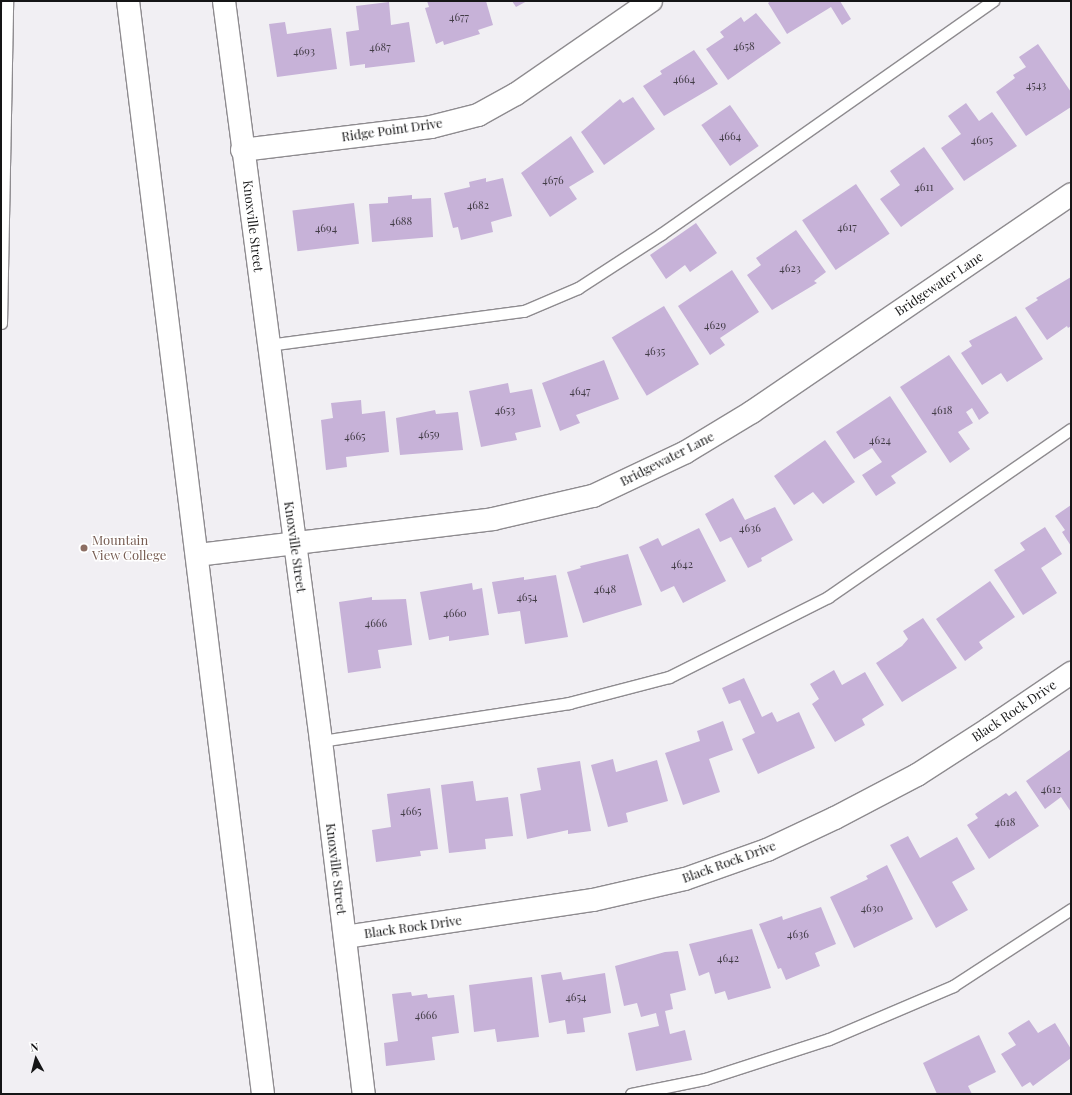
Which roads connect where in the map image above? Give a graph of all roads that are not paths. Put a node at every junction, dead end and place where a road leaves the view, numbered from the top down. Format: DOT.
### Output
graph roads {
  1 [pos="8,1"];
  2 [pos="128,1"];
  3 [pos="224,1"];
  4 [pos="651,1"];
  5 [pos="993,1"];
  6 [pos="242,150"];
  7 [pos="1071,194"];
  8 [pos="1,323"];
  9 [pos="268,345"];
  10 [pos="1071,429"];
  11 [pos="294,543"];
  12 [pos="197,555"];
  13 [pos="1071,673"];
  14 [pos="320,741"];
  15 [pos="1071,909"];
  16 [pos="345,937"];
  17 [pos="263,1094"];
  18 [pos="364,1094"];
  19 [pos="631,1094"];
  1 -- 8 [label="lane"];
  2 -- 12 [label="street"];
  3 -- 6 [label="street, Knoxville Street"];
  4 -- 6 [label="street, Ridge Point Drive"];
  5 -- 9 [label="lane"];
  6 -- 9 [label="street, Knoxville Street"];
  7 -- 11 [label="street, Bridgewater Lane"];
  9 -- 11 [label="street, Knoxville Street"];
  10 -- 14 [label="lane"];
  11 -- 12 [label="street, Bridgewater Lane"];
  11 -- 14 [label="street, Knoxville Street"];
  12 -- 17 [label="street"];
  13 -- 16 [label="street, Black Rock Drive"];
  14 -- 16 [label="street, Knoxville Street"];
  15 -- 19 [label="lane"];
  16 -- 18 [label="street, Knoxville Street"];
}
